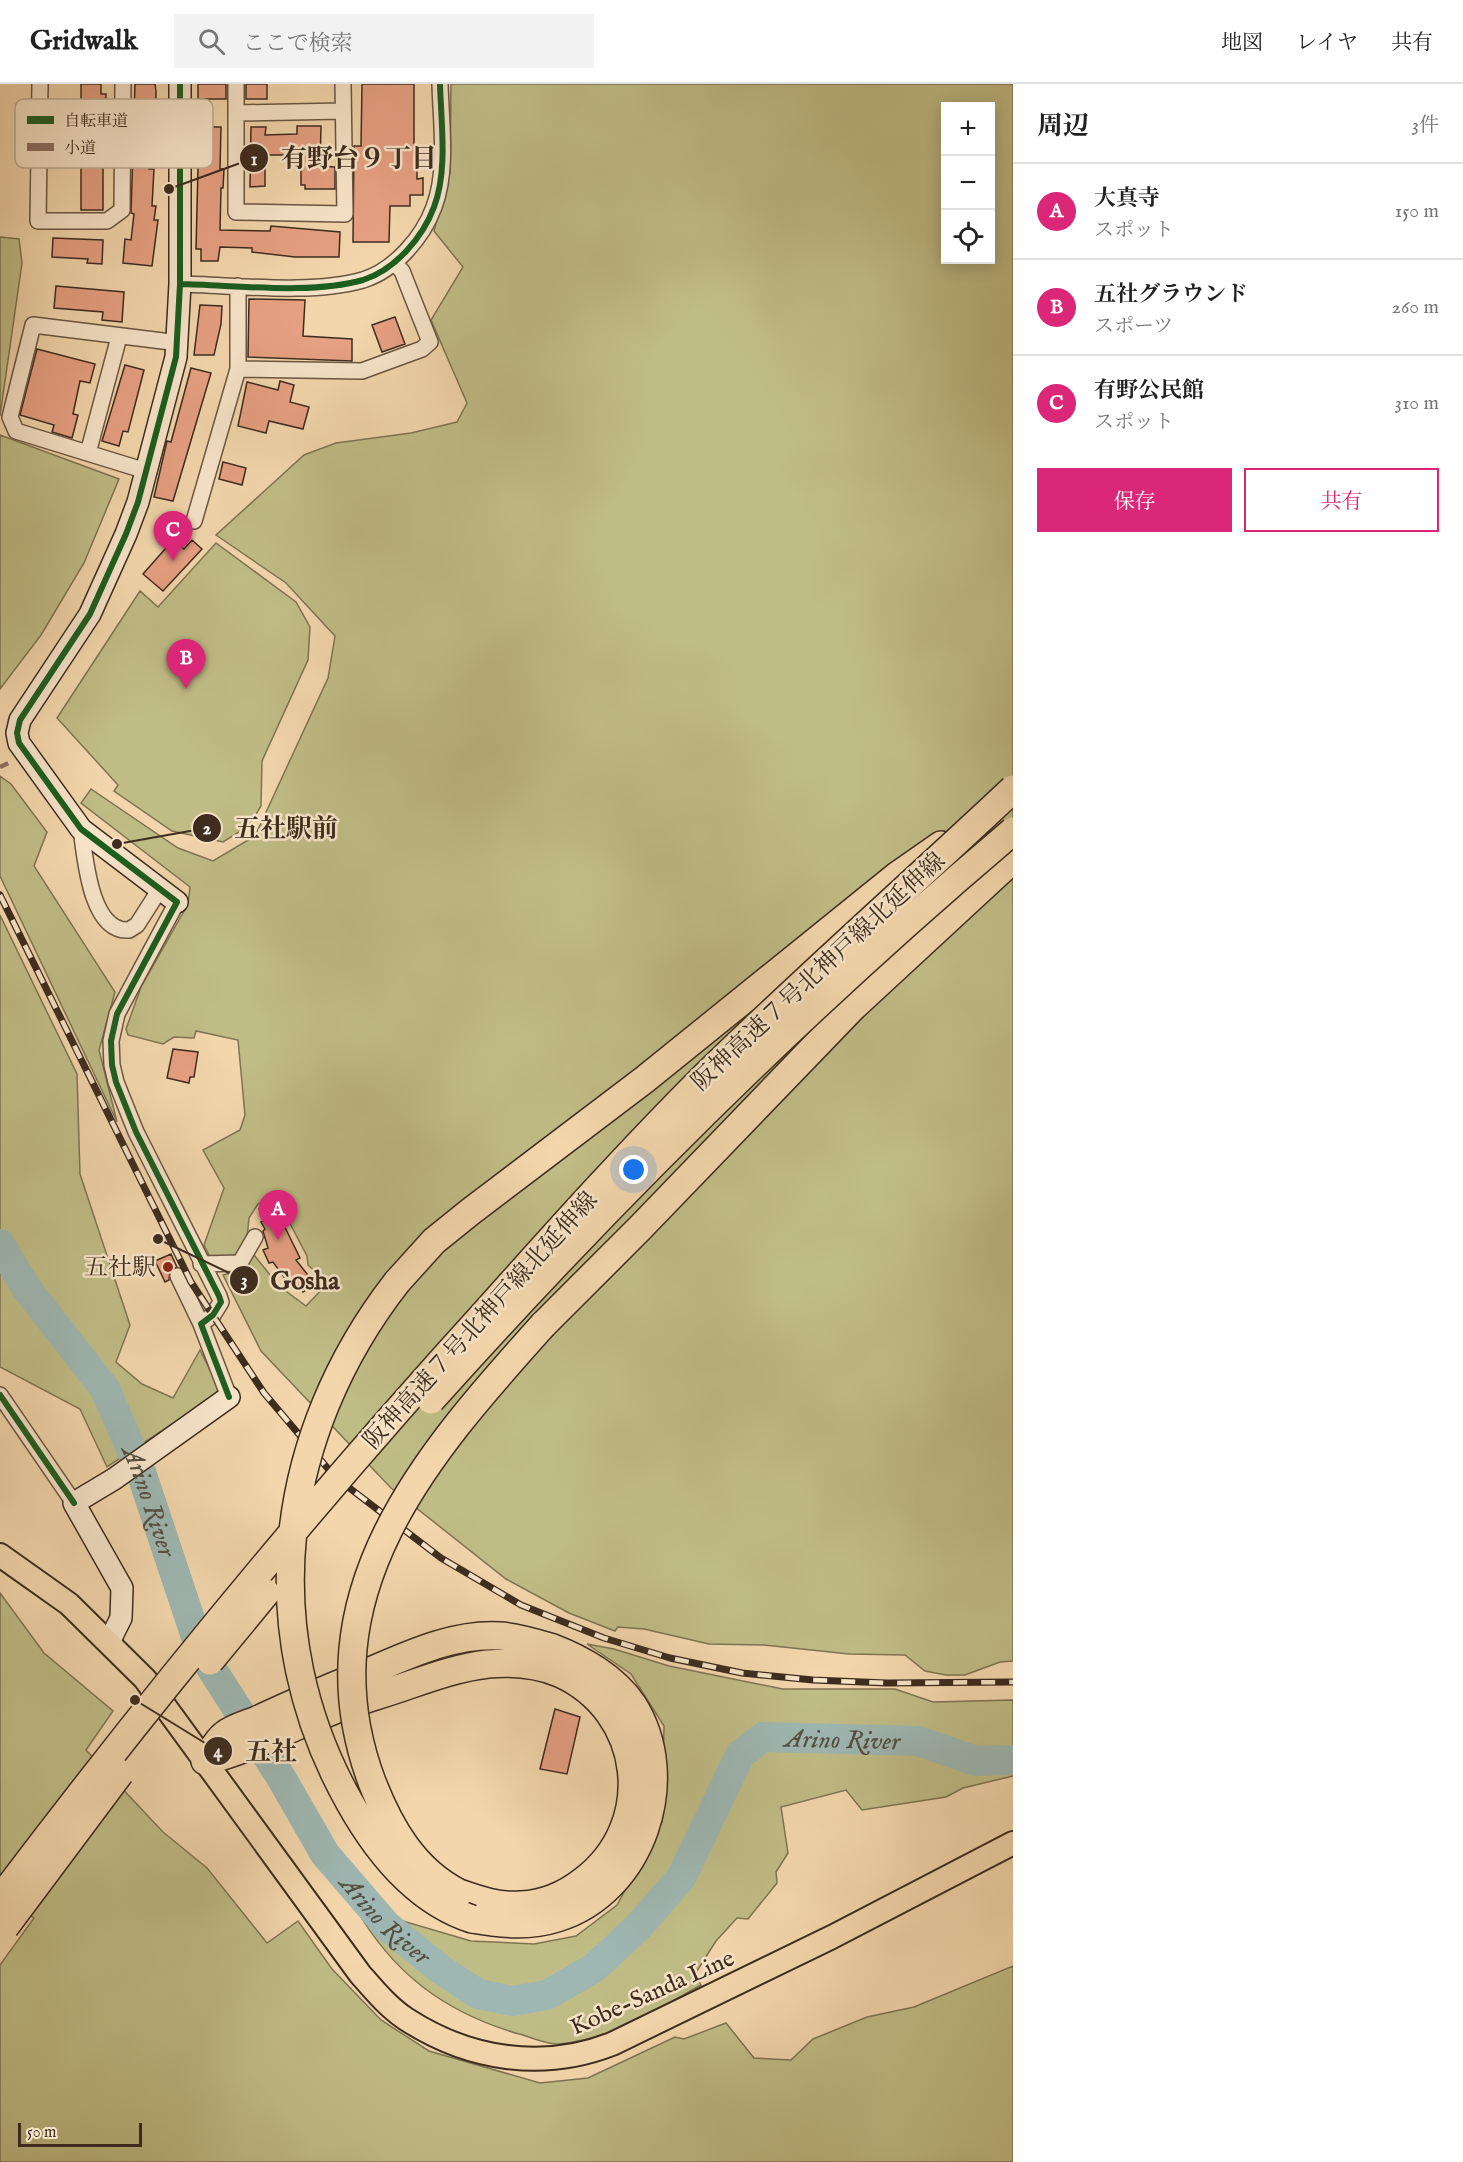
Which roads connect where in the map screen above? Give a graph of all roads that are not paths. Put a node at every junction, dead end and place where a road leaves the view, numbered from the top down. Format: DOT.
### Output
graph roads {
  1 [pos="40,84"];
  2 [pos="123,84"];
  3 [pos="236,84"];
  4 [pos="343,84"];
  5 [pos="440,84"];
  6 [pos="40,99"];
  7 [pos="123,99"];
  8 [pos="343,111"];
  9 [pos="236,112"];
  10 [pos="39,168"];
  11 [pos="122,168"];
  12 [pos="180,168"];
  13 [pos="394,263"];
  14 [pos="180,284"];
  15 [pos="238,285"];
  16 [pos="119,337"];
  17 [pos="178,343"];
  18 [pos="238,369"];
  19 [pos="88,453"];
  20 [pos="146,471"];
  21 [pos="194,521"];
  22 [pos="1013,789"];
  23 [pos="993,808"];
  24 [pos="81,829"];
  25 [pos="1013,831"];
  26 [pos="1013,859"];
  27 [pos="168,896"];
  28 [pos="255,1237"];
  29 [pos="201,1264"];
  30 [pos="178,1276"];
  31 [pos="201,1324"];
  32 [pos="0,1395"];
  33 [pos="229,1397"];
  34 [pos="74,1503"];
  35 [pos="0,1555"];
  36 [pos="109,1642"];
  37 [pos="206,1761"];
  38 [pos="640,1813"];
  39 [pos="1013,1843"];
  40 [pos="0,1899"];
  41 [pos="3,1931"];
  1 -- 6 [label="street"];
  2 -- 7 [label="street"];
  3 -- 9 [label="street"];
  4 -- 8 [label="street"];
  5 -- 13 [label="street"];
  8 -- 9 [label="street"];
  8 -- 9 [label="street"];
  10 -- 11 [label="street"];
  12 -- 14 [label="street"];
  13 -- 15 [label="street"];
  13 -- 18 [label="street"];
  14 -- 15 [label="street"];
  14 -- 17 [label="street"];
  15 -- 18 [label="street"];
  16 -- 17 [label="street"];
  16 -- 19 [label="street"];
  16 -- 19 [label="street"];
  17 -- 20 [label="street"];
  18 -- 21 [label="street"];
  19 -- 20 [label="street"];
  20 -- 24 [label="street"];
  22 -- 23 [label="highway, 阪神高速７号北神戸線北延伸線, bridge"];
  23 -- 38 [label="highway, bridge"];
  23 -- 40 [label="highway, 阪神高速７号北神戸線北延伸線, bridge"];
  24 -- 27 [label="street"];
  24 -- 27 [label="street"];
  25 -- 41 [label="highway, 阪神高速７号北神戸線北延伸線, bridge"];
  26 -- 38 [label="highway, bridge"];
  27 -- 29 [label="street"];
  28 -- 29 [label="street"];
  29 -- 31 [label="street"];
  30 -- 31 [label="street"];
  31 -- 33 [label="street"];
  32 -- 34 [label="street"];
  33 -- 34 [label="street"];
  34 -- 36 [label="street"];
  35 -- 36 [label="main road, Kobe-Sanda Line"];
  36 -- 37 [label="main road, Kobe-Sanda Line"];
  37 -- 38 [label="highway"];
  37 -- 39 [label="main road, Kobe-Sanda Line"];
}
